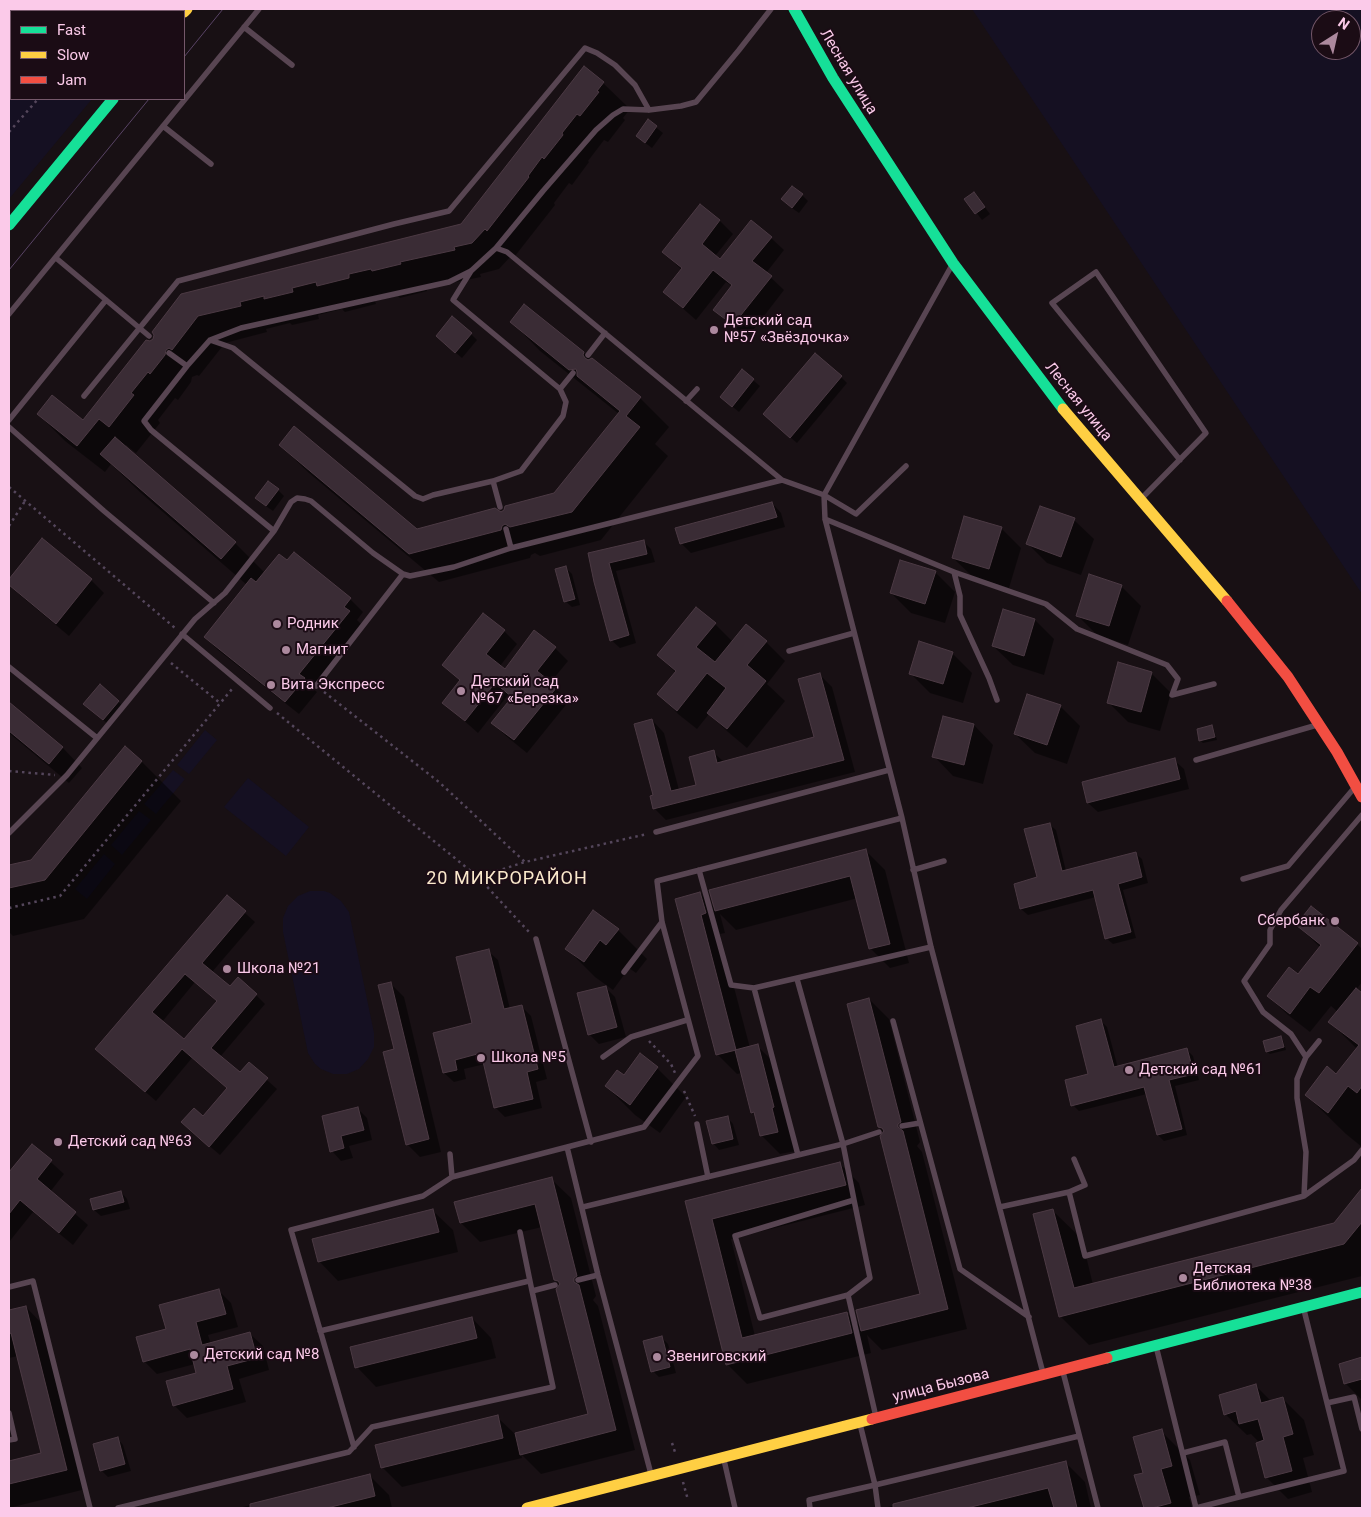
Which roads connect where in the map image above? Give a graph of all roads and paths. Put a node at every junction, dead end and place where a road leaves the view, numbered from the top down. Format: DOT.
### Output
graph roads {
  1 [pos="259,9"];
  2 [pos="771,9"];
  3 [pos="794,9"];
  4 [pos="244,27"];
  5 [pos="292,64"];
  6 [pos="185,99"];
  7 [pos="37,100"];
  8 [pos="112,100"];
  9 [pos="184,100"];
  10 [pos="649,110"];
  11 [pos="163,126"];
  12 [pos="9,132"];
  13 [pos="211,164"];
  14 [pos="9,225"];
  15 [pos="496,248"];
  16 [pos="56,258"];
  17 [pos="953,264"];
  18 [pos="471,271"];
  19 [pos="106,300"];
  20 [pos="9,314"];
  21 [pos="138,328"];
  22 [pos="605,334"];
  23 [pos="149,336"];
  24 [pos="210,340"];
  25 [pos="170,353"];
  26 [pos="588,354"];
  27 [pos="187,366"];
  28 [pos="573,373"];
  29 [pos="560,388"];
  30 [pos="697,389"];
  31 [pos="84,396"];
  32 [pos="686,401"];
  33 [pos="9,420"];
  34 [pos="9,427"];
  35 [pos="1180,460"];
  36 [pos="906,466"];
  37 [pos="782,480"];
  38 [pos="493,481"];
  39 [pos="9,487"];
  40 [pos="824,495"];
  41 [pos="1140,500"];
  42 [pos="25,501"];
  43 [pos="500,507"];
  44 [pos="825,519"];
  45 [pos="9,526"];
  46 [pos="506,529"];
  47 [pos="274,531"];
  48 [pos="511,548"];
  49 [pos="954,572"];
  50 [pos="403,574"];
  51 [pos="214,603"];
  52 [pos="854,633"];
  53 [pos="182,634"];
  54 [pos="790,651"];
  55 [pos="164,657"];
  56 [pos="9,667"];
  57 [pos="238,682"];
  58 [pos="1214,684"];
  59 [pos="316,686"];
  60 [pos="996,700"];
  61 [pos="220,704"];
  62 [pos="270,708"];
  63 [pos="1319,724"];
  64 [pos="97,738"];
  65 [pos="1196,760"];
  66 [pos="889,770"];
  67 [pos="9,771"];
  68 [pos="67,775"];
  69 [pos="1356,786"];
  70 [pos="1362,797"];
  71 [pos="1362,815"];
  72 [pos="902,818"];
  73 [pos="656,832"];
  74 [pos="9,833"];
  75 [pos="944,861"];
  76 [pos="525,862"];
  77 [pos="699,870"];
  78 [pos="913,870"];
  79 [pos="478,877"];
  80 [pos="1243,879"];
  81 [pos="9,908"];
  82 [pos="662,922"];
  83 [pos="536,939"];
  84 [pos="930,947"];
  85 [pos="624,972"];
  86 [pos="797,979"];
  87 [pos="754,988"];
  88 [pos="687,1020"];
  89 [pos="893,1021"];
  90 [pos="1320,1041"];
  91 [pos="603,1057"];
  92 [pos="1306,1057"];
  93 [pos="920,1123"];
  94 [pos="697,1124"];
  95 [pos="902,1126"];
  96 [pos="879,1132"];
  97 [pos="590,1142"];
  98 [pos="844,1144"];
  99 [pos="568,1147"];
  100 [pos="1362,1150"];
  101 [pos="450,1154"];
  102 [pos="798,1154"];
  103 [pos="1074,1159"];
  104 [pos="708,1176"];
  105 [pos="452,1177"];
  106 [pos="1068,1192"];
  107 [pos="1304,1196"];
  108 [pos="854,1200"];
  109 [pos="583,1207"];
  110 [pos="1000,1207"];
  111 [pos="520,1232"];
  112 [pos="598,1275"];
  113 [pos="578,1280"];
  114 [pos="529,1281"];
  115 [pos="555,1285"];
  116 [pos="9,1287"];
  117 [pos="532,1291"];
  118 [pos="1362,1292"];
  119 [pos="848,1295"];
  120 [pos="1303,1308"];
  121 [pos="1029,1317"];
  122 [pos="320,1332"];
  123 [pos="1156,1346"];
  124 [pos="1062,1370"];
  125 [pos="1044,1375"];
  126 [pos="1327,1404"];
  127 [pos="9,1413"];
  128 [pos="876,1418"];
  129 [pos="860,1422"];
  130 [pos="1362,1429"];
  131 [pos="1079,1436"];
  132 [pos="9,1440"];
  133 [pos="354,1447"];
  134 [pos="1183,1453"];
  135 [pos="723,1458"];
  136 [pos="651,1476"];
  137 [pos="875,1485"];
  138 [pos="1239,1497"];
  139 [pos="90,1508"];
  140 [pos="118,1508"];
  141 [pos="527,1508"];
  142 [pos="735,1508"];
  143 [pos="810,1508"];
  144 [pos="878,1508"];
  145 [pos="1098,1508"];
  146 [pos="1196,1508"];
  1 -- 4 [label="lane"];
  2 -- 10 [label="lane"];
  3 -- 17 [label="main road, Лесная улица"];
  4 -- 5 [label="lane"];
  4 -- 6 [label="lane"];
  7 -- 12 [label="path"];
  8 -- 14 [label="main road"];
  9 -- 11 [label="lane"];
  10 -- 15 [label="lane"];
  10 -- 21 [label="lane"];
  11 -- 13 [label="lane"];
  11 -- 16 [label="lane"];
  15 -- 18 [label="lane"];
  15 -- 22 [label="lane"];
  16 -- 19 [label="lane"];
  16 -- 20 [label="lane"];
  17 -- 40 [label="lane"];
  17 -- 41 [label="main road, Лесная улица"];
  18 -- 24 [label="lane"];
  18 -- 29 [label="lane"];
  19 -- 21 [label="lane"];
  19 -- 33 [label="lane"];
  21 -- 23 [label="lane"];
  21 -- 31 [label="lane"];
  22 -- 26 [label="lane"];
  22 -- 32 [label="lane"];
  24 -- 27 [label="lane"];
  24 -- 38 [label="lane"];
  25 -- 27 [label="lane"];
  27 -- 47 [label="lane"];
  28 -- 29 [label="lane"];
  29 -- 38 [label="lane"];
  30 -- 32 [label="lane"];
  32 -- 37 [label="lane"];
  34 -- 51 [label="lane"];
  35 -- 35 [label="lane"];
  35 -- 41 [label="lane"];
  36 -- 40 [label="lane"];
  37 -- 40 [label="lane"];
  37 -- 48 [label="lane"];
  38 -- 43 [label="lane"];
  39 -- 42 [label="path"];
  40 -- 44 [label="lane"];
  41 -- 63 [label="main road, Лесная улица"];
  42 -- 45 [label="path"];
  42 -- 53 [label="path"];
  44 -- 49 [label="lane"];
  44 -- 52 [label="lane"];
  46 -- 48 [label="lane"];
  47 -- 50 [label="lane"];
  47 -- 51 [label="lane"];
  48 -- 50 [label="lane"];
  49 -- 58 [label="lane"];
  49 -- 60 [label="lane"];
  50 -- 59 [label="lane"];
  51 -- 53 [label="lane"];
  52 -- 54 [label="lane"];
  52 -- 66 [label="lane"];
  53 -- 55 [label="lane"];
  53 -- 57 [label="lane"];
  55 -- 61 [label="path"];
  55 -- 64 [label="lane"];
  56 -- 64 [label="lane"];
  57 -- 61 [label="path"];
  57 -- 62 [label="lane"];
  59 -- 76 [label="path"];
  61 -- 81 [label="path"];
  62 -- 79 [label="path"];
  63 -- 65 [label="lane"];
  63 -- 69 [label="main road, Лесная улица"];
  64 -- 68 [label="lane"];
  66 -- 72 [label="lane"];
  66 -- 73 [label="lane"];
  67 -- 68 [label="path"];
  68 -- 74 [label="lane"];
  69 -- 70 [label="main road, Лесная улица"];
  69 -- 80 [label="lane"];
  71 -- 92 [label="lane"];
  72 -- 77 [label="lane"];
  72 -- 78 [label="lane"];
  73 -- 76 [label="path"];
  75 -- 78 [label="lane"];
  76 -- 79 [label="path"];
  77 -- 82 [label="lane"];
  77 -- 87 [label="lane"];
  78 -- 84 [label="lane"];
  79 -- 83 [label="path"];
  82 -- 85 [label="lane"];
  82 -- 88 [label="lane"];
  83 -- 97 [label="lane"];
  84 -- 86 [label="lane"];
  84 -- 110 [label="lane"];
  86 -- 87 [label="lane"];
  86 -- 98 [label="lane"];
  87 -- 102 [label="lane"];
  88 -- 91 [label="lane"];
  88 -- 97 [label="lane"];
  89 -- 93 [label="lane"];
  90 -- 92 [label="lane"];
  92 -- 107 [label="lane"];
  93 -- 95 [label="lane"];
  93 -- 121 [label="lane"];
  94 -- 104 [label="lane"];
  96 -- 98 [label="lane"];
  97 -- 99 [label="lane"];
  98 -- 102 [label="lane"];
  98 -- 108 [label="lane"];
  99 -- 105 [label="lane"];
  99 -- 109 [label="lane"];
  100 -- 107 [label="lane"];
  101 -- 105 [label="lane"];
  102 -- 104 [label="lane"];
  103 -- 106 [label="lane"];
  104 -- 109 [label="lane"];
  105 -- 122 [label="lane"];
  106 -- 107 [label="lane"];
  106 -- 110 [label="lane"];
  108 -- 119 [label="lane"];
  108 -- 119 [label="lane"];
  109 -- 112 [label="lane"];
  110 -- 121 [label="lane"];
  111 -- 114 [label="lane"];
  112 -- 113 [label="lane"];
  112 -- 136 [label="lane"];
  114 -- 117 [label="lane"];
  114 -- 122 [label="lane"];
  115 -- 117 [label="lane"];
  116 -- 139 [label="lane"];
  117 -- 133 [label="lane"];
  118 -- 120 [label="main road, улица Бызова"];
  119 -- 128 [label="lane"];
  120 -- 123 [label="main road, улица Бызова"];
  120 -- 126 [label="lane"];
  121 -- 125 [label="lane"];
  122 -- 133 [label="lane"];
  123 -- 124 [label="main road, улица Бызова"];
  123 -- 134 [label="lane"];
  124 -- 125 [label="main road, улица Бызова"];
  124 -- 131 [label="lane"];
  125 -- 128 [label="main road, улица Бызова"];
  126 -- 130 [label="lane"];
  126 -- 138 [label="lane"];
  127 -- 132 [label="lane"];
  128 -- 129 [label="main road, улица Бызова"];
  129 -- 135 [label="main road, улица Бызова"];
  129 -- 137 [label="lane"];
  131 -- 137 [label="lane"];
  131 -- 145 [label="lane"];
  133 -- 140 [label="lane"];
  134 -- 138 [label="lane"];
  134 -- 146 [label="lane"];
  135 -- 136 [label="main road, улица Бызова"];
  135 -- 142 [label="lane"];
  136 -- 141 [label="main road, улица Бызова"];
  137 -- 143 [label="lane"];
  137 -- 144 [label="lane"];
  138 -- 146 [label="lane"];
}
